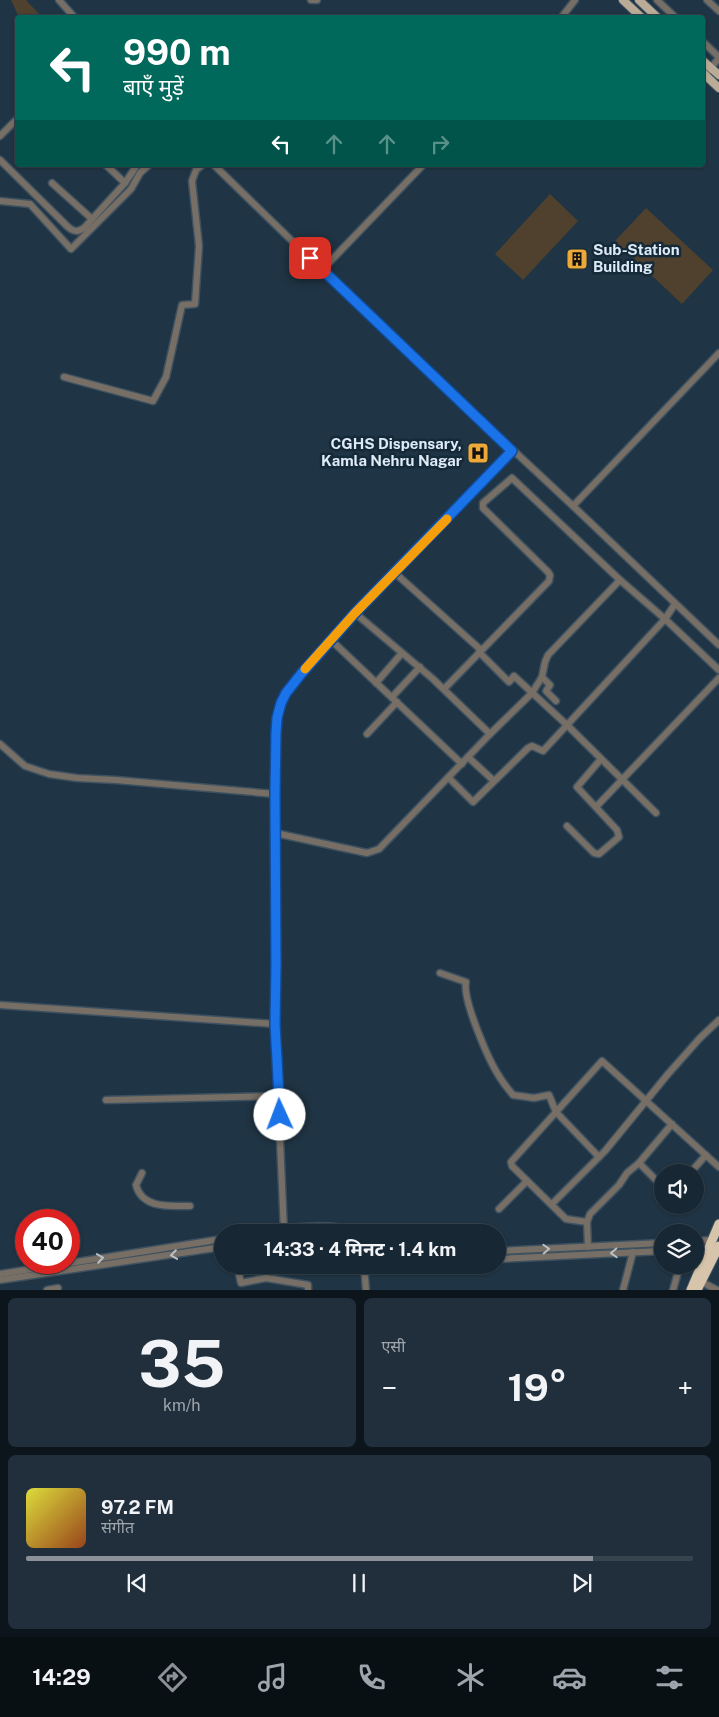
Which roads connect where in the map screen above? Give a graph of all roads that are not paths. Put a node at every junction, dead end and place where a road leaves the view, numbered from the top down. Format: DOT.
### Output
graph roads {
  1 [pos="59,0"];
  2 [pos="311,0"];
  3 [pos="317,0"];
  4 [pos="576,0"];
  5 [pos="623,0"];
  6 [pos="639,0"];
  7 [pos="657,0"];
  8 [pos="707,0"];
  9 [pos="718,8"];
  10 [pos="72,15"];
  11 [pos="564,15"];
  12 [pos="639,15"];
  13 [pos="655,15"];
  14 [pos="673,15"];
  15 [pos="705,44"];
  16 [pos="719,57"];
  17 [pos="705,62"];
  18 [pos="711,67"];
  19 [pos="705,73"];
  20 [pos="705,75"];
  21 [pos="719,75"];
  22 [pos="719,88"];
  23 [pos="15,121"];
  24 [pos="0,136"];
  25 [pos="0,160"];
  26 [pos="108,167"];
  27 [pos="136,167"];
  28 [pos="147,167"];
  29 [pos="200,167"];
  30 [pos="216,167"];
  31 [pos="421,167"];
  32 [pos="52,183"];
  33 [pos="125,183"];
  34 [pos="0,201"];
  35 [pos="92,219"];
  36 [pos="322,270"];
  37 [pos="719,352"];
  38 [pos="64,377"];
  39 [pos="512,451"];
  40 [pos="573,506"];
  41 [pos="395,573"];
  42 [pos="620,580"];
  43 [pos="675,604"];
  44 [pos="355,613"];
  45 [pos="665,619"];
  46 [pos="331,640"];
  47 [pos="719,645"];
  48 [pos="480,651"];
  49 [pos="402,653"];
  50 [pos="420,668"];
  51 [pos="719,670"];
  52 [pos="542,677"];
  53 [pos="719,678"];
  54 [pos="376,683"];
  55 [pos="444,689"];
  56 [pos="532,693"];
  57 [pos="394,699"];
  58 [pos="556,701"];
  59 [pos="567,725"];
  60 [pos="367,734"];
  61 [pos="490,734"];
  62 [pos="0,744"];
  63 [pos="468,757"];
  64 [pos="601,759"];
  65 [pos="462,764"];
  66 [pos="449,778"];
  67 [pos="622,780"];
  68 [pos="494,781"];
  69 [pos="275,794"];
  70 [pos="596,807"];
  71 [pos="656,813"];
  72 [pos="567,826"];
  73 [pos="275,833"];
  74 [pos="440,973"];
  75 [pos="0,1005"];
  76 [pos="719,1020"];
  77 [pos="275,1024"];
  78 [pos="279,1096"];
  79 [pos="106,1100"];
  80 [pos="646,1101"];
  81 [pos="556,1112"];
  82 [pos="672,1124"];
  83 [pos="706,1155"];
  84 [pos="599,1156"];
  85 [pos="639,1163"];
  86 [pos="698,1164"];
  87 [pos="719,1167"];
  88 [pos="142,1173"];
  89 [pos="654,1178"];
  90 [pos="527,1181"];
  91 [pos="552,1204"];
  92 [pos="190,1206"];
  93 [pos="500,1209"];
  94 [pos="587,1222"];
  95 [pos="284,1224"];
  96 [pos="719,1224"];
  97 [pos="214,1240"];
  98 [pos="654,1243"];
  99 [pos="704,1243"];
  100 [pos="709,1244"];
  101 [pos="588,1246"];
  102 [pos="704,1246"];
  103 [pos="719,1246"];
  104 [pos="214,1248"];
  105 [pos="506,1251"];
  106 [pos="654,1251"];
  107 [pos="632,1252"];
  108 [pos="506,1259"];
  109 [pos="0,1274"];
  110 [pos="239,1274"];
  111 [pos="365,1274"];
  112 [pos="677,1274"];
  113 [pos="0,1280"];
  114 [pos="698,1285"];
  115 [pos="58,1288"];
  116 [pos="47,1290"];
  117 [pos="308,1290"];
  118 [pos="366,1290"];
  119 [pos="623,1290"];
  120 [pos="673,1290"];
  121 [pos="691,1290"];
  122 [pos="716,1290"];
  1 -- 10 [label="street"];
  2 -- 3 [label="street"];
  4 -- 11 [label="street"];
  5 -- 12 [label="main road"];
  6 -- 13 [label="main road"];
  7 -- 14 [label="street"];
  8 -- 9 [label="street"];
  15 -- 16 [label="street"];
  16 -- 18 [label="street"];
  17 -- 18 [label="main road"];
  18 -- 19 [label="street"];
  18 -- 21 [label="main road"];
  20 -- 22 [label="main road"];
  23 -- 24 [label="street"];
  25 -- 35 [label="street"];
  26 -- 33 [label="street"];
  27 -- 33 [label="street"];
  28 -- 34 [label="street"];
  29 -- 38 [label="street"];
  30 -- 36 [label="street"];
  31 -- 36 [label="street"];
  32 -- 35 [label="street"];
  33 -- 35 [label="street"];
  36 -- 39 [label="street"];
  37 -- 40 [label="street"];
  39 -- 40 [label="street"];
  39 -- 41 [label="street"];
  40 -- 43 [label="street"];
  41 -- 44 [label="street"];
  41 -- 48 [label="street"];
  42 -- 45 [label="street"];
  42 -- 48 [label="street"];
  42 -- 52 [label="street"];
  43 -- 45 [label="street"];
  43 -- 47 [label="street"];
  44 -- 46 [label="street"];
  44 -- 49 [label="street"];
  45 -- 51 [label="street"];
  45 -- 59 [label="street"];
  46 -- 54 [label="street"];
  46 -- 69 [label="street"];
  48 -- 55 [label="street"];
  48 -- 56 [label="street"];
  49 -- 50 [label="street"];
  49 -- 54 [label="street"];
  50 -- 55 [label="street"];
  50 -- 57 [label="street"];
  52 -- 56 [label="street"];
  52 -- 58 [label="street"];
  53 -- 67 [label="street"];
  54 -- 57 [label="street"];
  55 -- 61 [label="street"];
  56 -- 59 [label="street"];
  56 -- 61 [label="street"];
  57 -- 60 [label="street"];
  57 -- 65 [label="street"];
  59 -- 64 [label="street"];
  59 -- 68 [label="street"];
  61 -- 63 [label="street"];
  62 -- 69 [label="street"];
  63 -- 65 [label="street"];
  63 -- 68 [label="street"];
  64 -- 67 [label="street"];
  64 -- 70 [label="street"];
  65 -- 66 [label="street"];
  66 -- 68 [label="street"];
  66 -- 73 [label="street"];
  67 -- 70 [label="street"];
  67 -- 71 [label="street"];
  69 -- 73 [label="street"];
  70 -- 72 [label="street"];
  73 -- 77 [label="street"];
  74 -- 81 [label="street"];
  75 -- 77 [label="street"];
  76 -- 80 [label="street"];
  77 -- 78 [label="street"];
  78 -- 79 [label="street"];
  78 -- 95 [label="street"];
  80 -- 81 [label="street"];
  80 -- 82 [label="street"];
  80 -- 84 [label="street"];
  81 -- 84 [label="street"];
  81 -- 90 [label="street"];
  82 -- 83 [label="street"];
  82 -- 85 [label="street"];
  83 -- 86 [label="street"];
  83 -- 87 [label="street"];
  84 -- 91 [label="street"];
  85 -- 89 [label="street"];
  85 -- 94 [label="street"];
  88 -- 92 [label="street"];
  90 -- 91 [label="street"];
  90 -- 93 [label="street"];
  91 -- 94 [label="street"];
  94 -- 101 [label="street"];
  96 -- 100 [label="highway"];
  109 -- 97 [label="street, one-way"];
  98 -- 101 [label="street"];
  99 -- 100 [label="street"];
  100 -- 102 [label="street"];
  100 -- 121 [label="highway"];
  105 -- 101 [label="street, one-way"];
  103 -- 114 [label="highway"];
  104 -- 113 [label="street, one-way"];
  106 -- 107 [label="street"];
  107 -- 108 [label="street, one-way"];
  107 -- 119 [label="street"];
  110 -- 117 [label="street"];
  111 -- 118 [label="street"];
  112 -- 120 [label="street"];
  114 -- 122 [label="street"];
  115 -- 116 [label="street"];
}
